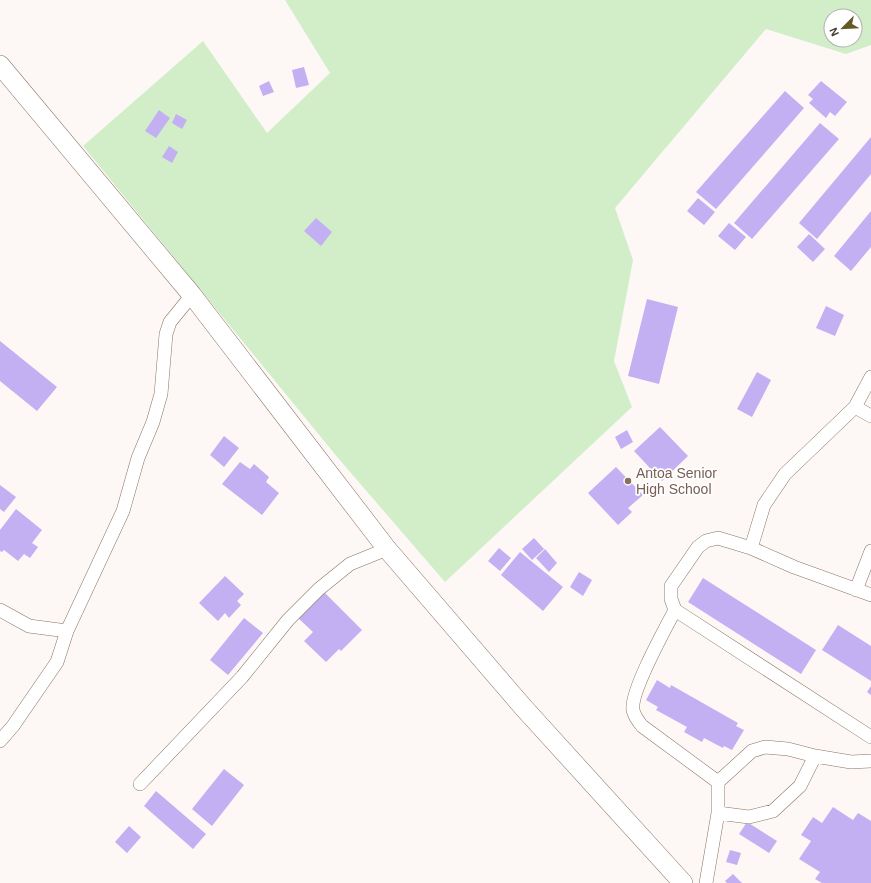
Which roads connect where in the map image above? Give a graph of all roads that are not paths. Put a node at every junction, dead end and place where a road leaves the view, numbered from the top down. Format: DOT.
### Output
graph roads {
  1 [pos="0,65"];
  2 [pos="192,296"];
  3 [pos="871,377"];
  4 [pos="855,407"];
  5 [pos="871,416"];
  6 [pos="751,548"];
  7 [pos="387,549"];
  8 [pos="871,551"];
  9 [pos="856,590"];
  10 [pos="871,595"];
  11 [pos="0,610"];
  12 [pos="675,610"];
  13 [pos="67,631"];
  14 [pos="871,737"];
  15 [pos="0,741"];
  16 [pos="815,756"];
  17 [pos="871,761"];
  18 [pos="718,782"];
  19 [pos="140,784"];
  20 [pos="718,813"];
  21 [pos="683,883"];
  22 [pos="706,883"];
  1 -- 2 [label="street"];
  2 -- 7 [label="street"];
  2 -- 13 [label="street"];
  3 -- 4 [label="street"];
  4 -- 5 [label="street"];
  4 -- 6 [label="street"];
  6 -- 9 [label="street"];
  6 -- 12 [label="street"];
  7 -- 19 [label="street"];
  7 -- 21 [label="street"];
  8 -- 9 [label="street"];
  9 -- 10 [label="street"];
  11 -- 13 [label="street"];
  12 -- 14 [label="street"];
  12 -- 18 [label="street"];
  13 -- 15 [label="street"];
  16 -- 17 [label="street"];
  16 -- 18 [label="street"];
  16 -- 20 [label="street"];
  18 -- 20 [label="street"];
  20 -- 22 [label="street"];
}
